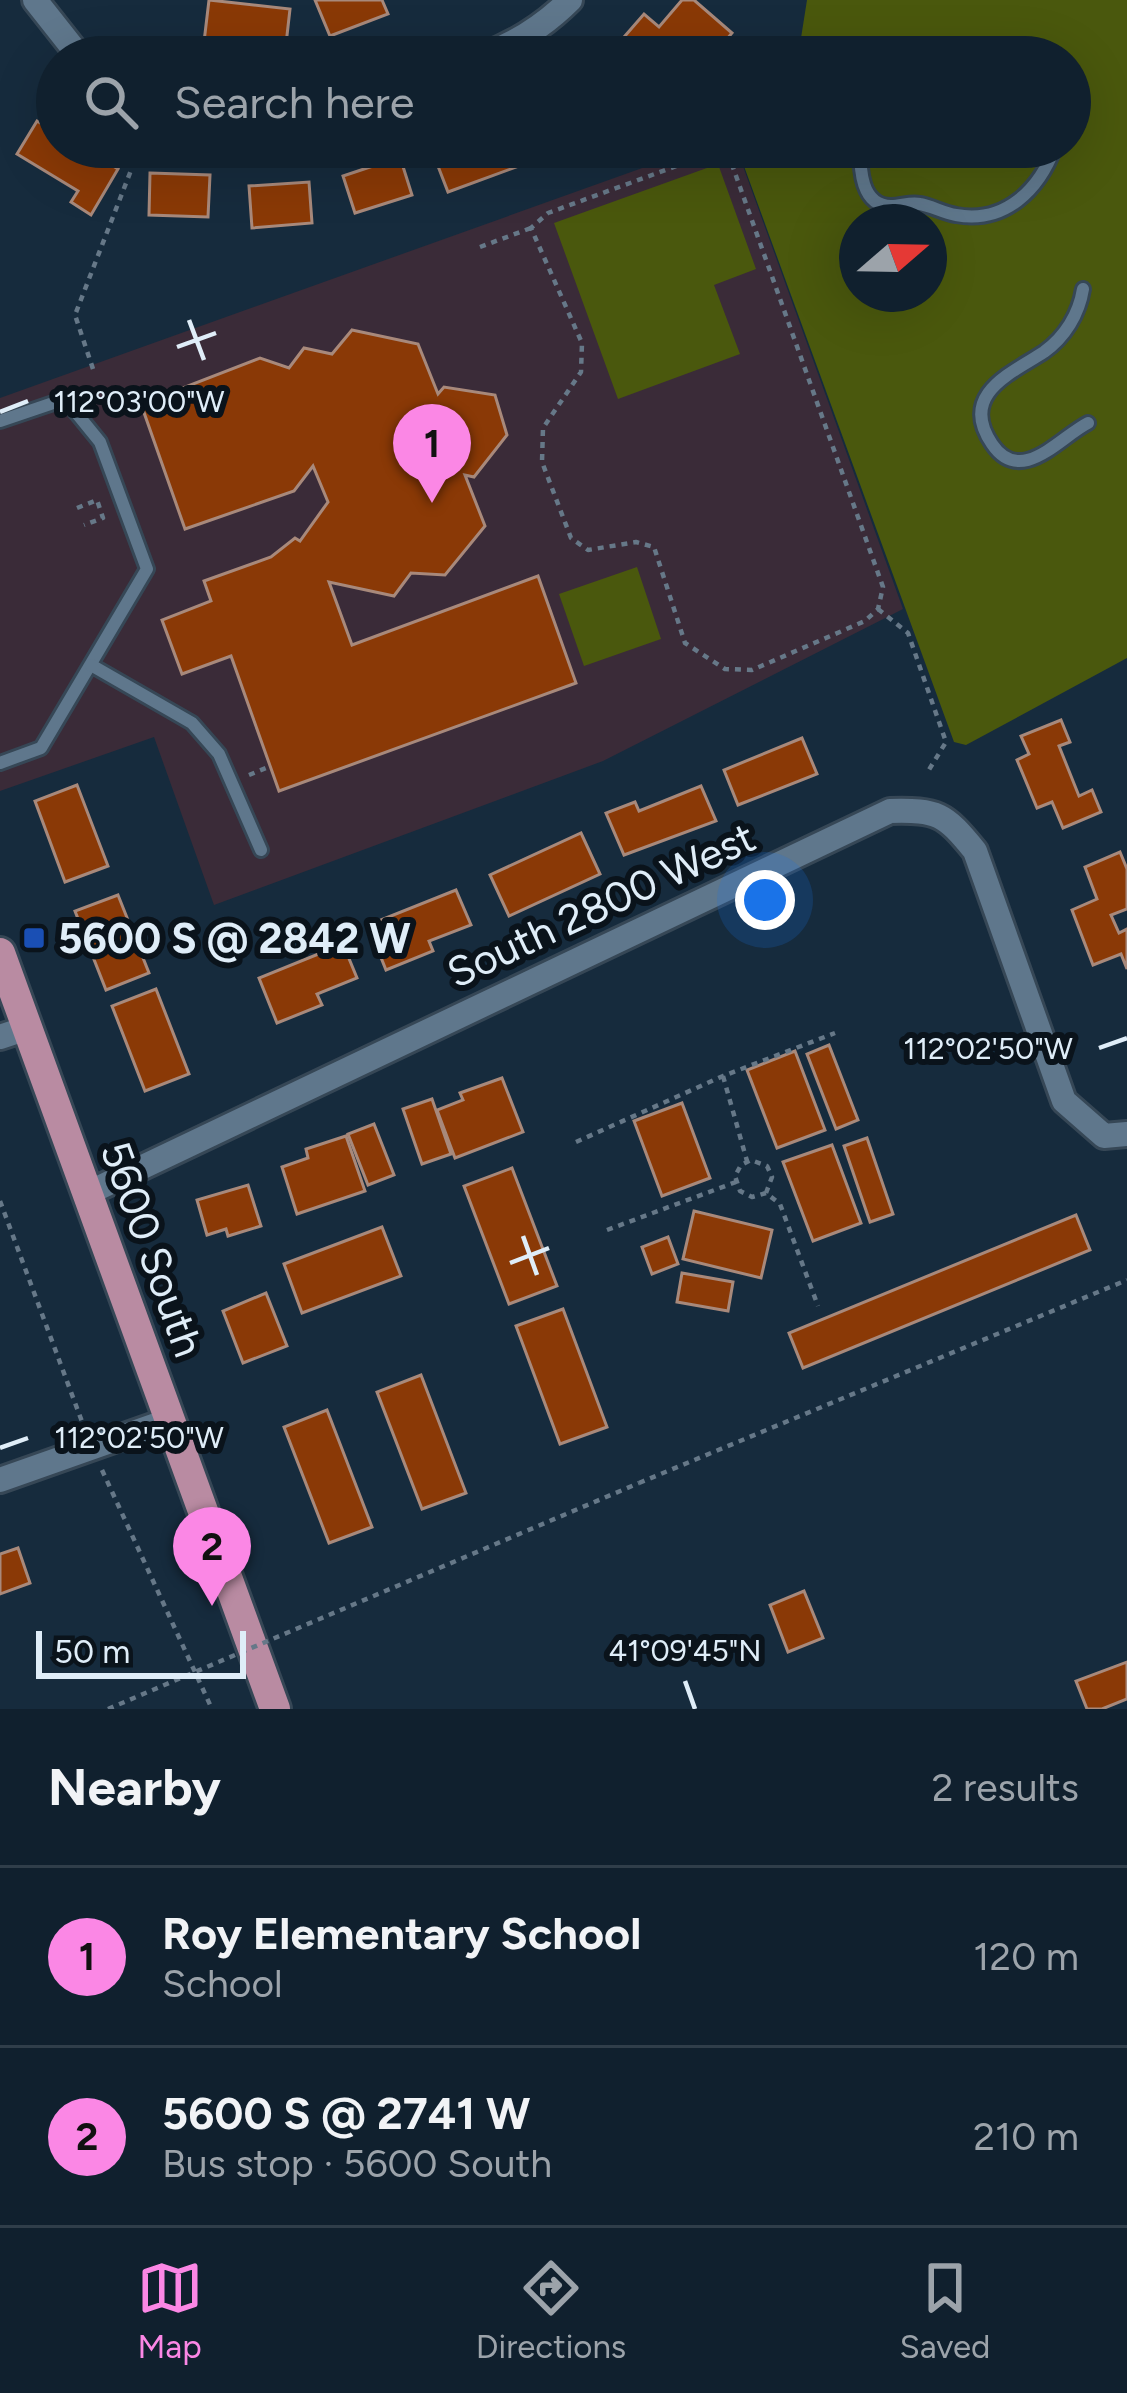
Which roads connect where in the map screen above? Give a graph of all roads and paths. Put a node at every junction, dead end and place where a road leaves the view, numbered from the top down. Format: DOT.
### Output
graph roads {
  1 [pos="35,0"];
  2 [pos="570,0"];
  3 [pos="63,36"];
  4 [pos="519,36"];
  5 [pos="132,168"];
  6 [pos="671,168"];
  7 [pos="733,168"];
  8 [pos="861,168"];
  9 [pos="1046,168"];
  10 [pos="531,228"];
  11 [pos="480,247"];
  12 [pos="1083,289"];
  13 [pos="92,369"];
  14 [pos="0,422"];
  15 [pos="1088,423"];
  16 [pos="77,508"];
  17 [pos="84,525"];
  18 [pos="878,609"];
  19 [pos="91,664"];
  20 [pos="0,763"];
  21 [pos="927,773"];
  22 [pos="261,850"];
  23 [pos="0,953"];
  24 [pos="14,1032"];
  25 [pos="835,1033"];
  26 [pos="723,1076"];
  27 [pos="1116,1135"];
  28 [pos="577,1142"];
  29 [pos="747,1161"];
  30 [pos="736,1182"];
  31 [pos="766,1193"];
  32 [pos="86,1194"];
  33 [pos="607,1230"];
  34 [pos="1127,1280"];
  35 [pos="818,1306"];
  36 [pos="170,1420"];
  37 [pos="0,1480"];
  38 [pos="108,1709"];
  39 [pos="275,1709"];
  1 -- 3 [label="street"];
  2 -- 4 [label="street"];
  5 -- 13 [label="path"];
  6 -- 10 [label="path"];
  7 -- 18 [label="path"];
  8 -- 9 [label="lane"];
  10 -- 11 [label="path"];
  10 -- 18 [label="path"];
  12 -- 15 [label="lane"];
  14 -- 19 [label="lane"];
  16 -- 17 [label="path"];
  18 -- 21 [label="path"];
  19 -- 20 [label="lane"];
  19 -- 22 [label="lane"];
  23 -- 24 [label="main road, 5600 South"];
  24 -- 32 [label="main road, 5600 South"];
  25 -- 26 [label="path"];
  26 -- 28 [label="path"];
  26 -- 29 [label="path"];
  27 -- 32 [label="street, South 2800 West"];
  29 -- 30 [label="path"];
  29 -- 31 [label="path"];
  30 -- 31 [label="path"];
  30 -- 33 [label="path"];
  31 -- 35 [label="path"];
  32 -- 36 [label="main road, 5600 South"];
  34 -- 38 [label="path, bridge"];
  36 -- 37 [label="street"];
  36 -- 39 [label="main road, 5600 South"];
}
